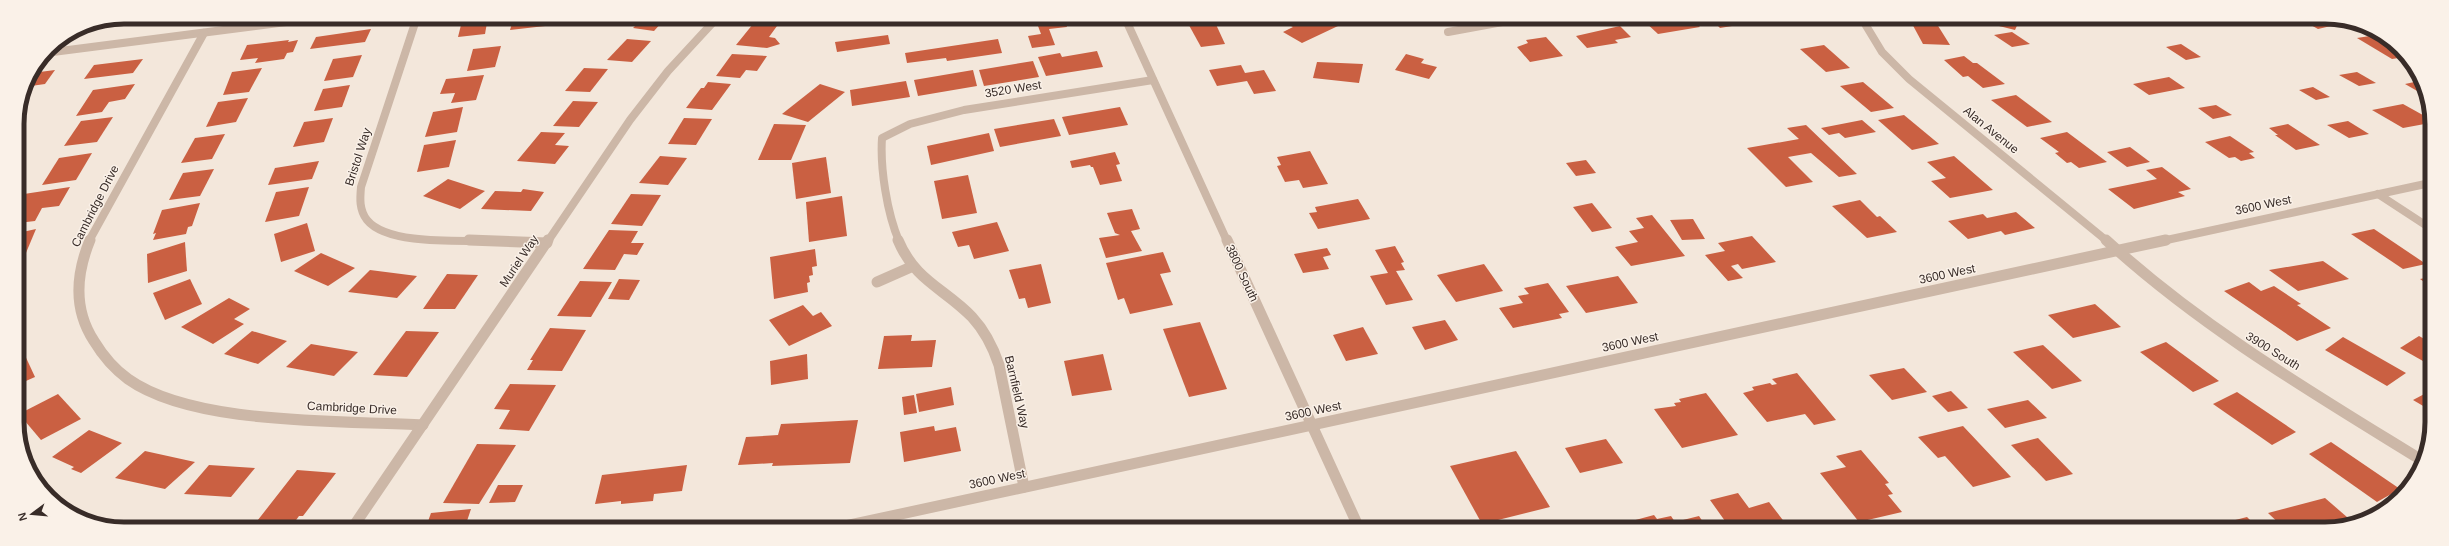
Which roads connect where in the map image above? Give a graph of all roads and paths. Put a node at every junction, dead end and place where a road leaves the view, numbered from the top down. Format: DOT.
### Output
graph roads {
  1 [pos="272,24"];
  2 [pos="415,24"];
  3 [pos="711,24"];
  4 [pos="1128,24"];
  5 [pos="1491,24"];
  6 [pos="1865,24"];
  7 [pos="1448,32"];
  8 [pos="204,33"];
  9 [pos="55,52"];
  10 [pos="1153,80"];
  11 [pos="882,138"];
  12 [pos="2425,184"];
  13 [pos="2378,194"];
  14 [pos="2425,225"];
  15 [pos="547,242"];
  16 [pos="2117,250"];
  17 [pos="911,266"];
  18 [pos="877,282"];
  19 [pos="423,425"];
  20 [pos="1311,425"];
  21 [pos="2418,458"];
  22 [pos="1024,487"];
  23 [pos="356,522"];
  24 [pos="864,522"];
  25 [pos="1356,522"];
  1 -- 8 [label="street"];
  2 -- 15 [label="street, Bristol Way"];
  3 -- 15 [label="street, Muriel Way"];
  4 -- 10 [label="street, 3800 South"];
  5 -- 7 [label="street"];
  6 -- 16 [label="street, Alan Avenue"];
  8 -- 9 [label="street"];
  8 -- 19 [label="street, Cambridge Drive"];
  10 -- 11 [label="street, 3520 West"];
  10 -- 20 [label="street, 3800 South"];
  11 -- 17 [label="street, Barnfield Way"];
  12 -- 13 [label="street, 3600 West"];
  13 -- 14 [label="street"];
  13 -- 16 [label="street, 3600 West"];
  15 -- 19 [label="street, Muriel Way"];
  16 -- 20 [label="street, 3600 West"];
  16 -- 21 [label="street, 3900 South"];
  17 -- 18 [label="street"];
  17 -- 22 [label="street, Barnfield Way"];
  19 -- 23 [label="street, Muriel Way"];
  20 -- 22 [label="street, 3600 West"];
  20 -- 25 [label="street, 3800 South"];
  22 -- 24 [label="street, 3600 West"];
}
